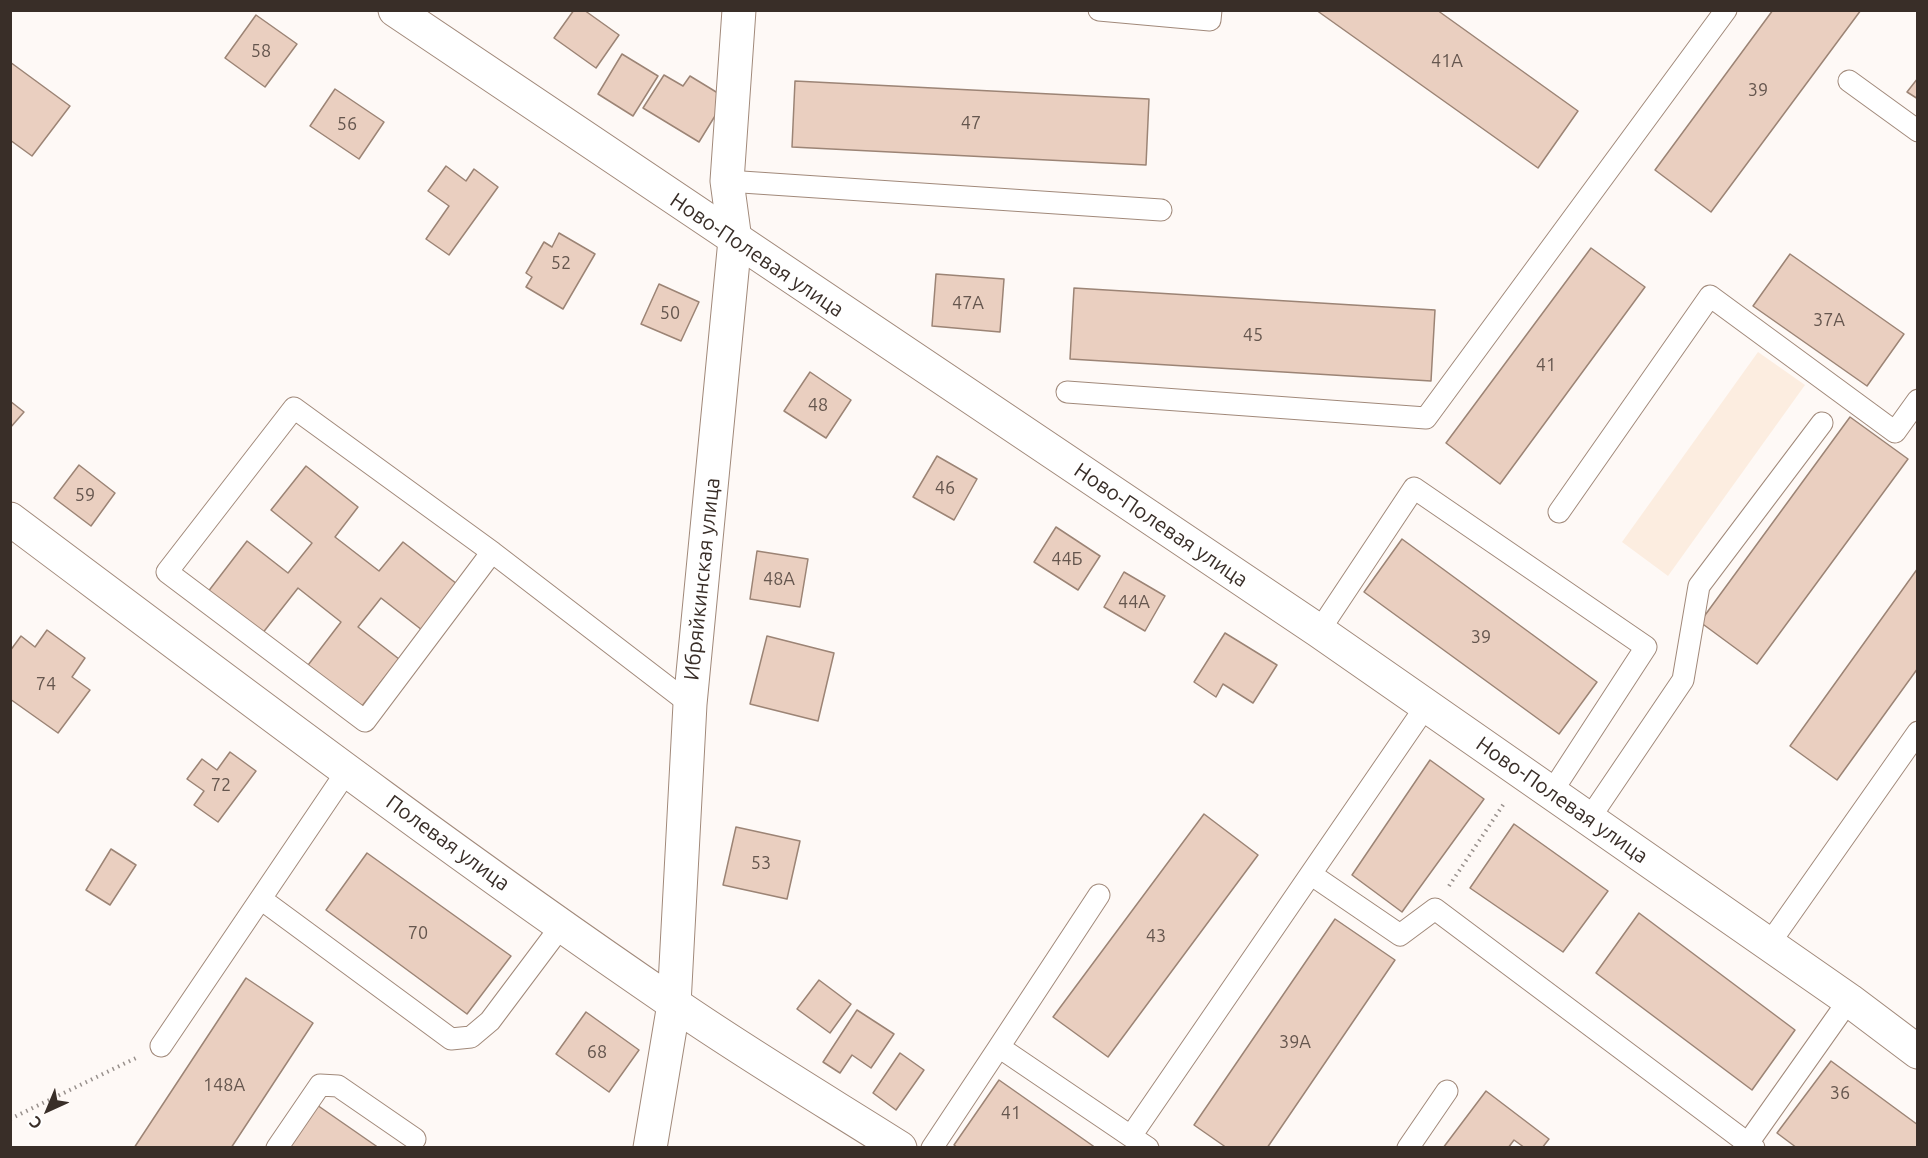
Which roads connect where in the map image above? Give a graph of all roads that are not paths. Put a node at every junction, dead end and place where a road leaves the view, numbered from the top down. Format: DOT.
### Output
graph roads {
  1 [pos="395,10"];
  2 [pos="739,10"];
  3 [pos="1099,10"];
  4 [pos="1211,10"];
  5 [pos="1726,10"];
  6 [pos="1849,81"];
  7 [pos="1917,132"];
  8 [pos="727,181"];
  9 [pos="1161,210"];
  10 [pos="735,240"];
  11 [pos="1067,392"];
  12 [pos="1917,400"];
  13 [pos="1822,423"];
  14 [pos="1559,512"];
  15 [pos="10,519"];
  16 [pos="492,552"];
  17 [pos="1319,631"];
  18 [pos="690,704"];
  19 [pos="1426,706"];
  20 [pos="1917,732"];
  21 [pos="347,771"];
  22 [pos="1551,793"];
  23 [pos="1589,819"];
  24 [pos="1312,875"];
  25 [pos="1099,895"];
  26 [pos="261,899"];
  27 [pos="561,925"];
  28 [pos="1769,944"];
  29 [pos="1849,1000"];
  30 [pos="675,1004"];
  31 [pos="160,1046"];
  32 [pos="999,1047"];
  33 [pos="1917,1052"];
  34 [pos="1447,1091"];
  35 [pos="415,1139"];
  36 [pos="1139,1142"];
  37 [pos="1751,1145"];
  38 [pos="277,1148"];
  39 [pos="650,1148"];
  40 [pos="900,1148"];
  41 [pos="932,1148"];
  42 [pos="1408,1148"];
  1 -- 10 [label="street, Ново-Полевая улица"];
  2 -- 8 [label="street, Ибряйкинская улица"];
  3 -- 4 [label="lane"];
  5 -- 11 [label="lane"];
  6 -- 7 [label="lane"];
  8 -- 9 [label="lane"];
  8 -- 10 [label="street, Ибряйкинская улица"];
  10 -- 17 [label="street, Ново-Полевая улица"];
  10 -- 18 [label="street, Ибряйкинская улица"];
  12 -- 14 [label="lane"];
  13 -- 23 [label="lane"];
  15 -- 21 [label="street, Полевая улица"];
  16 -- 16 [label="lane"];
  16 -- 18 [label="lane"];
  17 -- 19 [label="street, Ново-Полевая улица"];
  17 -- 22 [label="lane"];
  18 -- 30 [label="street, Ибряйкинская улица"];
  19 -- 22 [label="street, Ново-Полевая улица"];
  19 -- 24 [label="lane"];
  20 -- 28 [label="lane"];
  21 -- 26 [label="lane"];
  21 -- 27 [label="street, Полевая улица"];
  22 -- 23 [label="street, Ново-Полевая улица"];
  23 -- 28 [label="street, Ново-Полевая улица"];
  24 -- 36 [label="lane"];
  24 -- 37 [label="lane"];
  25 -- 32 [label="lane"];
  26 -- 27 [label="lane"];
  26 -- 31 [label="lane"];
  27 -- 30 [label="street, Полевая улица"];
  28 -- 29 [label="street, Ново-Полевая улица"];
  29 -- 33 [label="street, Ново-Полевая улица"];
  29 -- 37 [label="lane"];
  30 -- 39 [label="street, Ибряйкинская улица"];
  30 -- 40 [label="street, Полевая улица"];
  32 -- 36 [label="lane"];
  32 -- 41 [label="lane"];
  34 -- 42 [label="lane"];
  35 -- 38 [label="lane"];
}
